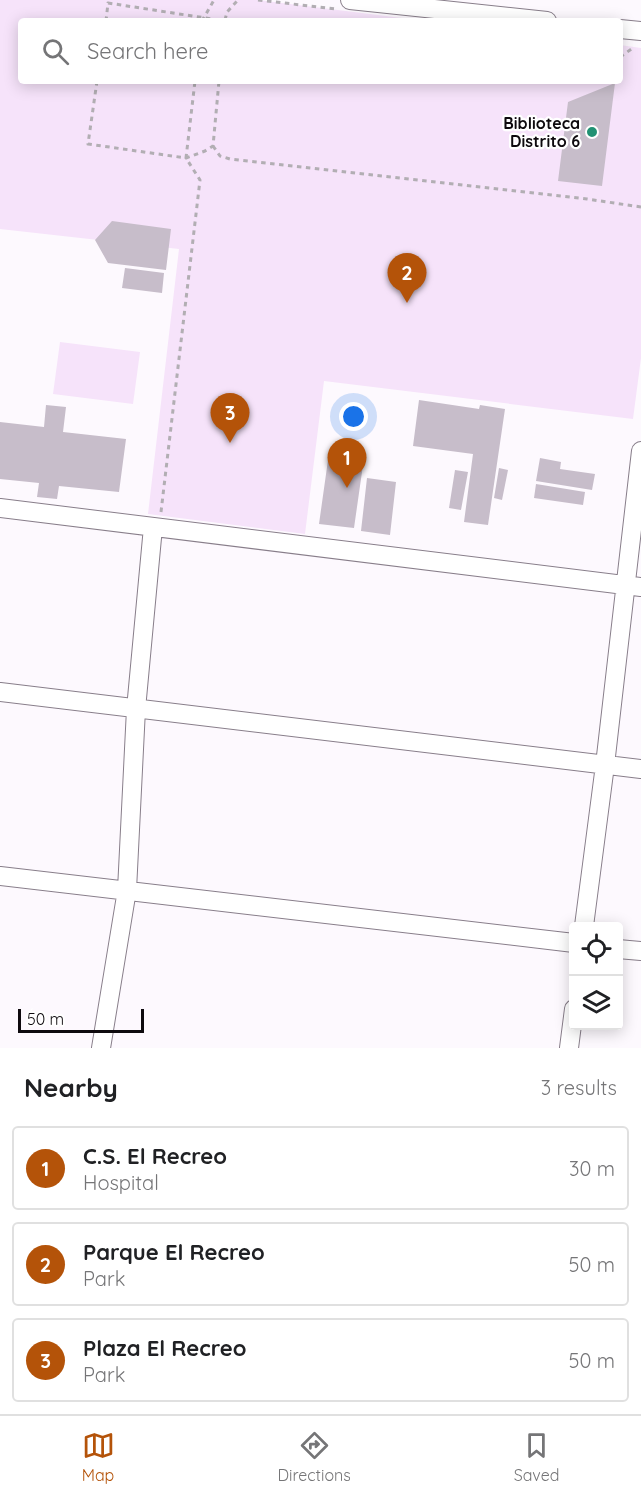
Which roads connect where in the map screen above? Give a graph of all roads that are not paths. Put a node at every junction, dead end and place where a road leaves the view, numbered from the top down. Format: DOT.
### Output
graph roads {
  1 [pos="350,0"];
  2 [pos="520,18"];
  3 [pos="623,29"];
  4 [pos="641,31"];
  5 [pos="641,451"];
  6 [pos="0,508"];
  7 [pos="153,527"];
  8 [pos="634,586"];
  9 [pos="0,692"];
  10 [pos="136,709"];
  11 [pos="605,765"];
  12 [pos="641,770"];
  13 [pos="0,876"];
  14 [pos="127,890"];
  15 [pos="585,922"];
  16 [pos="569,943"];
  17 [pos="623,949"];
  18 [pos="641,951"];
  19 [pos="571,1030"];
  20 [pos="101,1048"];
  21 [pos="569,1048"];
  1 -- 2 [label="street"];
  3 -- 4 [label="street"];
  5 -- 8 [label="street"];
  6 -- 7 [label="street"];
  7 -- 8 [label="street"];
  7 -- 10 [label="street"];
  8 -- 11 [label="street"];
  9 -- 10 [label="street"];
  10 -- 11 [label="street"];
  10 -- 14 [label="street"];
  11 -- 12 [label="street"];
  11 -- 15 [label="street"];
  13 -- 14 [label="street"];
  14 -- 16 [label="street"];
  14 -- 20 [label="street"];
  17 -- 18 [label="street"];
  19 -- 21 [label="street"];
}
